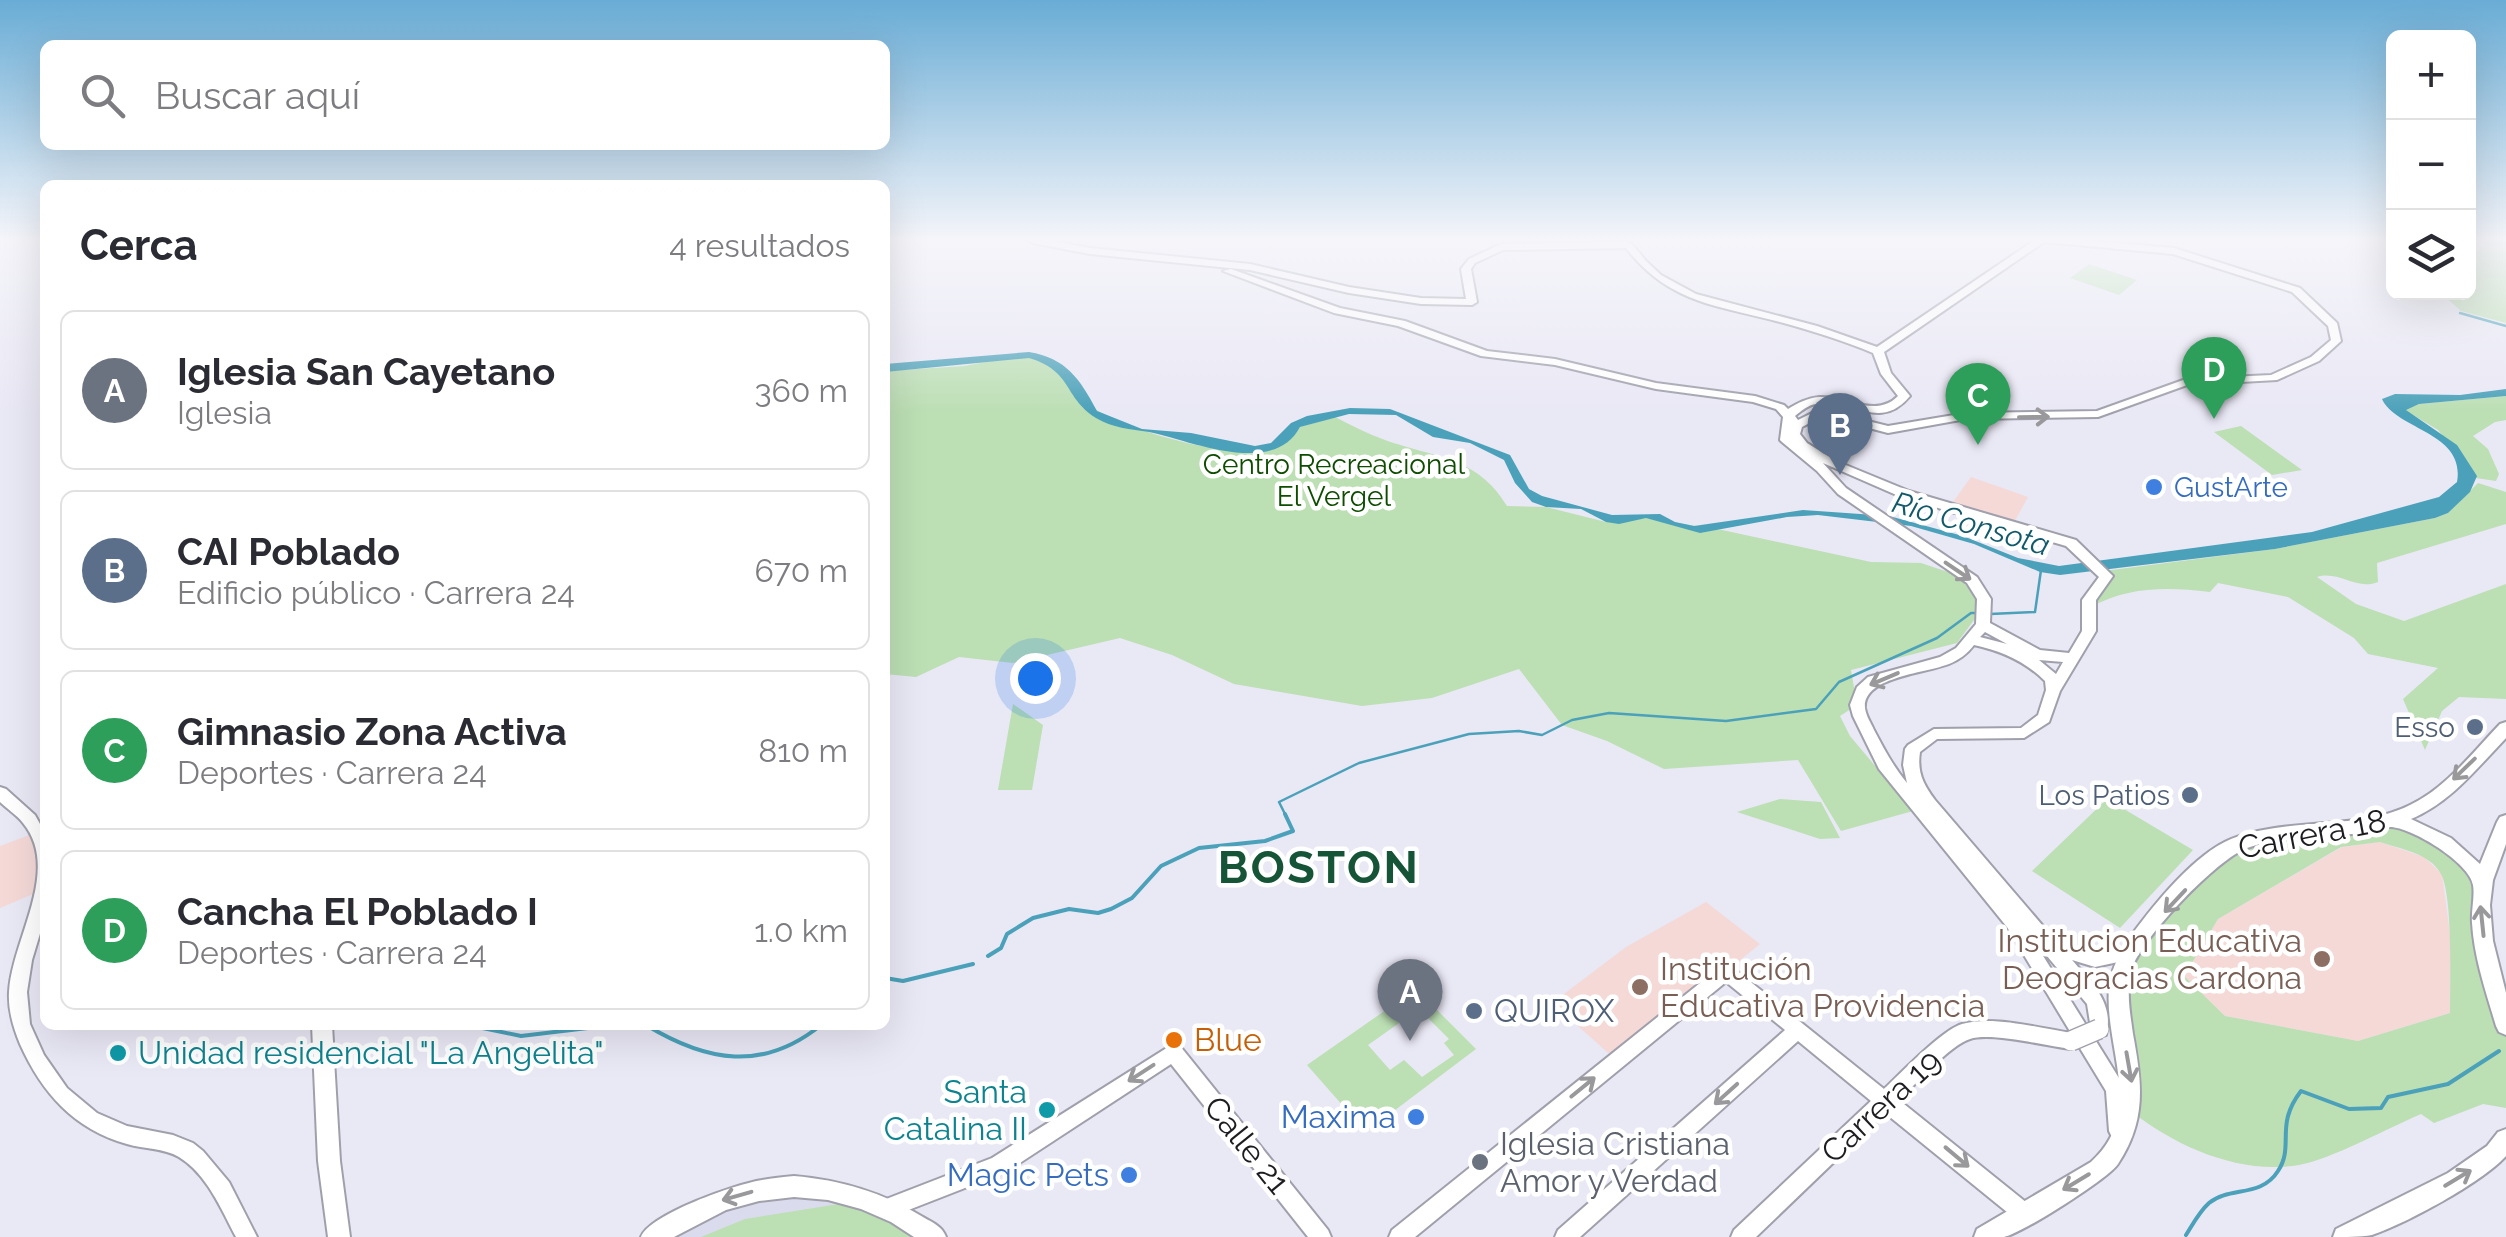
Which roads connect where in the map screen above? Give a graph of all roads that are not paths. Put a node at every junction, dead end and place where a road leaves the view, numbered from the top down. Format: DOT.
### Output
graph roads {
  1 [pos="1301,298"];
  2 [pos="1402,298"];
  3 [pos="1471,298"];
  4 [pos="1693,298"];
  5 [pos="1957,298"];
  6 [pos="2305,298"];
  7 [pos="1878,351"];
  8 [pos="1793,419"];
  9 [pos="1856,474"];
  10 [pos="1835,486"];
  11 [pos="1895,490"];
  12 [pos="1868,508"];
  13 [pos="1983,625"];
  14 [pos="1970,640"];
  15 [pos="2070,658"];
  16 [pos="2053,691"];
  17 [pos="2506,728"];
  18 [pos="0,793"];
  19 [pos="2392,820"];
  20 [pos="2506,822"];
  21 [pos="40,836"];
  22 [pos="40,884"];
  23 [pos="2483,884"];
  24 [pos="2013,922"];
  25 [pos="2051,946"];
  26 [pos="2126,954"];
  27 [pos="2098,1016"];
  28 [pos="2506,1026"];
  29 [pos="1799,1029"];
  30 [pos="322,1030"];
  31 [pos="1889,1100"];
  32 [pos="2506,1139"];
  33 [pos="2120,1144"];
  34 [pos="888,1208"];
  35 [pos="2024,1214"];
  36 [pos="248,1237"];
  37 [pos="339,1237"];
  38 [pos="652,1237"];
  39 [pos="935,1237"];
  40 [pos="1321,1237"];
  41 [pos="1399,1237"];
  42 [pos="1564,1237"];
  43 [pos="1741,1237"];
  44 [pos="1985,1237"];
  45 [pos="2344,1237"];
  1 -- 8 [label="main road"];
  2 -- 3 [label="main road"];
  4 -- 7 [label="main road"];
  5 -- 7 [label="main road"];
  8 -- 6 [label="main road, one-way"];
  7 -- 8 [label="main road"];
  8 -- 9 [label="main road"];
  8 -- 10 [label="main road"];
  9 -- 10 [label="main road"];
  9 -- 11 [label="main road"];
  10 -- 12 [label="main road"];
  11 -- 12 [label="main road"];
  11 -- 15 [label="main road"];
  12 -- 13 [label="main road, one-way"];
  13 -- 14 [label="main road"];
  13 -- 15 [label="main road"];
  14 -- 16 [label="main road"];
  14 -- 24 [label="main road, one-way"];
  15 -- 16 [label="main road"];
  16 -- 25 [label="main road"];
  17 -- 19 [label="main road, Carrera 18, one-way"];
  18 -- 21 [label="main road"];
  19 -- 23 [label="main road"];
  19 -- 26 [label="main road, Carrera 18, one-way"];
  20 -- 23 [label="main road"];
  22 -- 36 [label="main road"];
  28 -- 23 [label="main road, one-way"];
  24 -- 27 [label="main road"];
  24 -- 33 [label="main road"];
  25 -- 26 [label="main road"];
  25 -- 27 [label="main road"];
  26 -- 33 [label="main road, one-way"];
  27 -- 31 [label="main road, Carrera 19, bridge"];
  29 -- 31 [label="main road"];
  41 -- 29 [label="main road, one-way"];
  29 -- 42 [label="main road, one-way"];
  30 -- 37 [label="main road"];
  31 -- 35 [label="main road, one-way"];
  31 -- 43 [label="main road, Carrera 19"];
  45 -- 32 [label="main road, one-way"];
  33 -- 35 [label="main road, one-way"];
  34 -- 38 [label="main road, one-way"];
  34 -- 39 [label="main road"];
  40 -- 34 [label="main road, Calle 21, one-way"];
  35 -- 44 [label="main road"];
}
